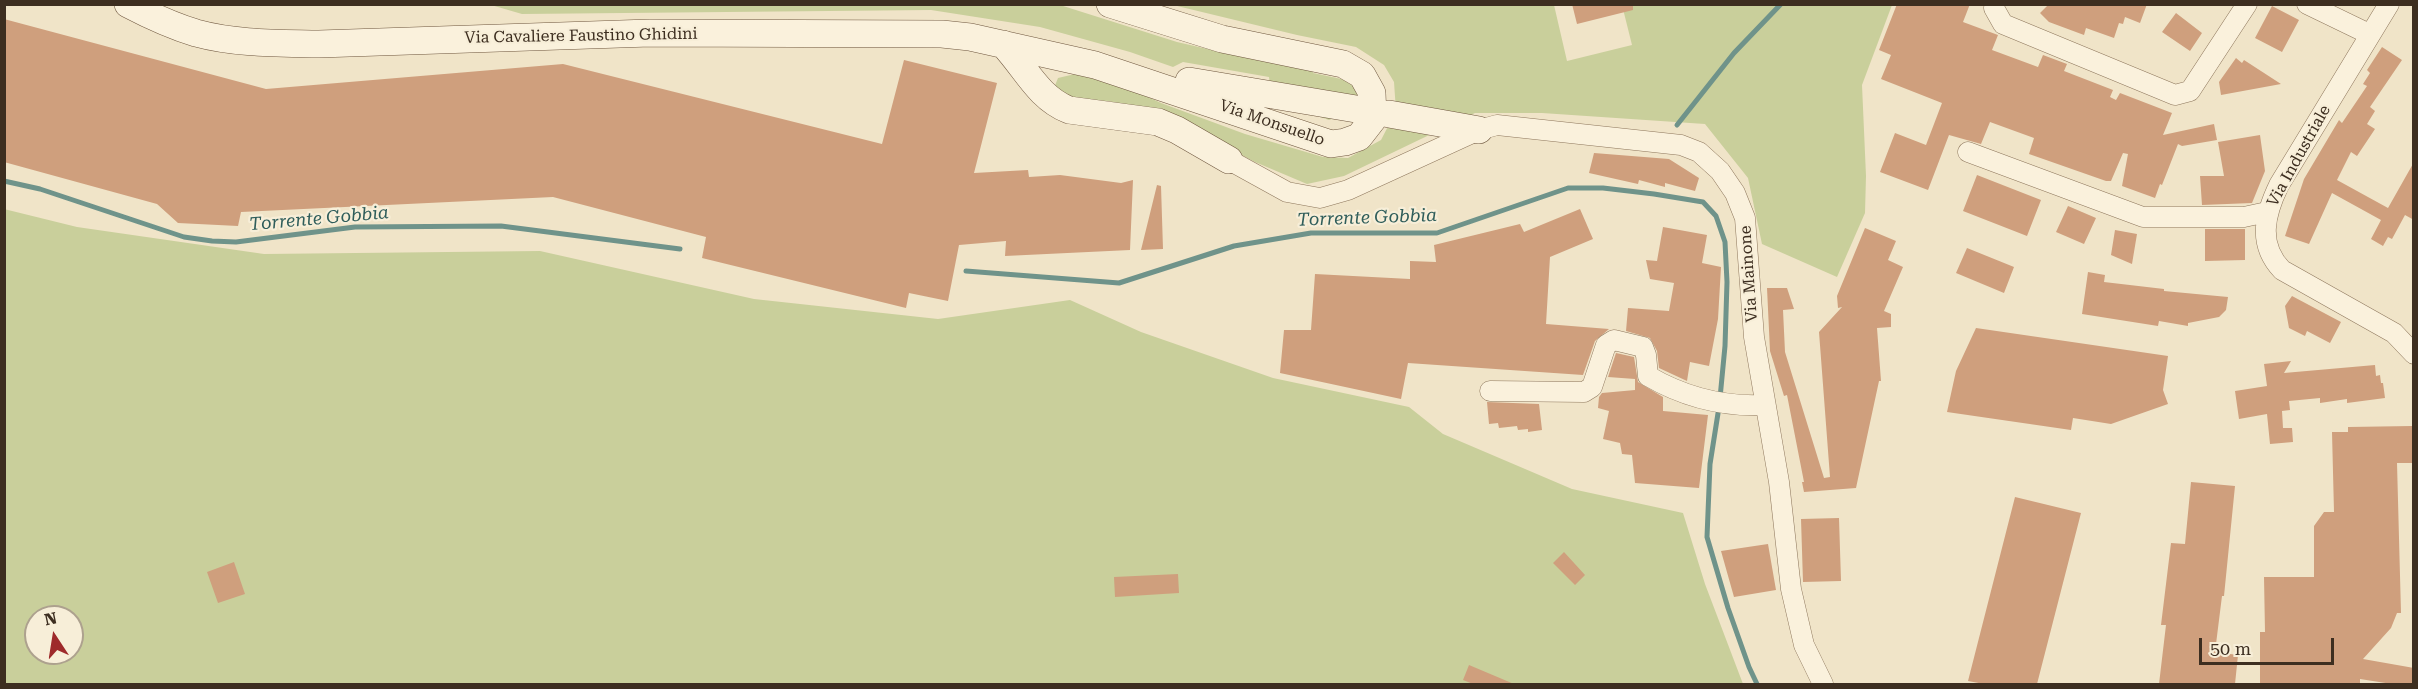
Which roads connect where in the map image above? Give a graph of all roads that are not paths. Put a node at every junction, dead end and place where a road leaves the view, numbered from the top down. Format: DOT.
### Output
graph roads {
  1 [pos="128,4"];
  2 [pos="1110,4"];
  3 [pos="2247,4"];
  4 [pos="2307,4"];
  5 [pos="2389,4"];
  6 [pos="1994,8"];
  7 [pos="2369,34"];
  8 [pos="1003,45"];
  9 [pos="1048,55"];
  10 [pos="1090,64"];
  11 [pos="1039,89"];
  12 [pos="1356,109"];
  13 [pos="1389,114"];
  14 [pos="1479,130"];
  15 [pos="1968,152"];
  16 [pos="1229,160"];
  17 [pos="2267,212"];
  18 [pos="2394,333"];
  19 [pos="2414,339"];
  20 [pos="2414,354"];
  21 [pos="1490,391"];
  22 [pos="1765,405"];
  23 [pos="1823,684"];
  1 -- 8 [label="main road, Via Cavaliere Faustino Ghidini"];
  2 -- 10 [label="main road, Via Monsuello"];
  3 -- 6 [label="street"];
  4 -- 7 [label="street"];
  5 -- 7 [label="street, Via Industriale"];
  7 -- 17 [label="street, Via Industriale"];
  8 -- 9 [label="main road, Via Cavaliere Faustino Ghidini"];
  8 -- 11 [label="main road"];
  9 -- 10 [label="main road, Via Monsuello"];
  9 -- 11 [label="main road"];
  10 -- 12 [label="main road"];
  11 -- 16 [label="main road"];
  13 -- 14 [label="main road"];
  14 -- 16 [label="street, Via Mainone"];
  14 -- 22 [label="street, Via Mainone"];
  15 -- 17 [label="street"];
  17 -- 18 [label="street, Via Industriale"];
  18 -- 19 [label="street"];
  18 -- 20 [label="street, Via Industriale"];
  21 -- 22 [label="street"];
  22 -- 23 [label="street, Via Mainone"];
}
